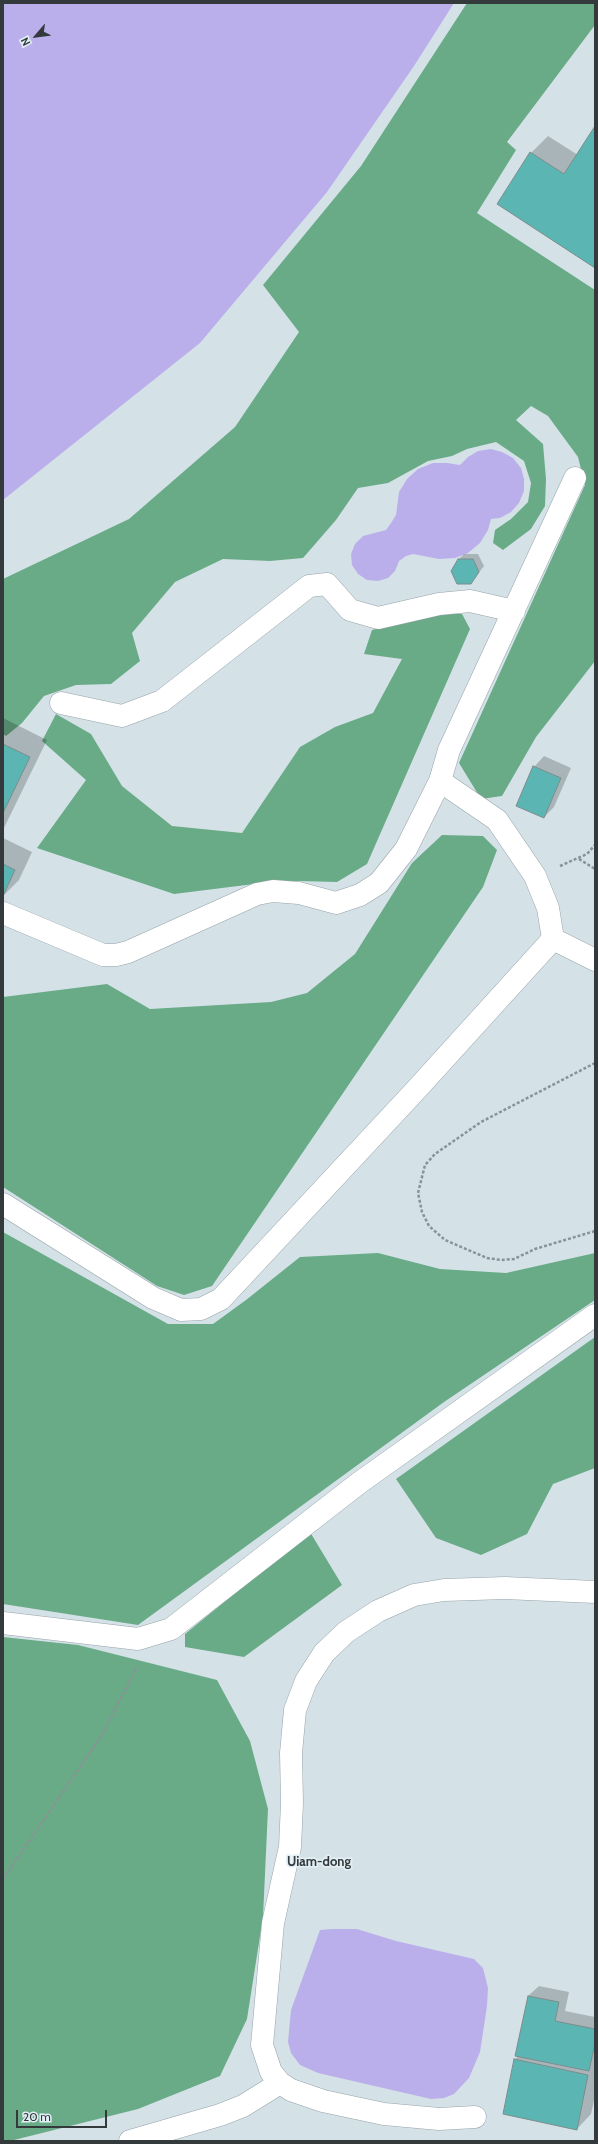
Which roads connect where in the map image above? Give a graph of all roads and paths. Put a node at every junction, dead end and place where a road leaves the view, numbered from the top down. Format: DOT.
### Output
graph roads {
  1 [pos="575,478"];
  2 [pos="514,610"];
  3 [pos="61,703"];
  4 [pos="440,781"];
  5 [pos="595,845"];
  6 [pos="579,858"];
  7 [pos="595,869"];
  8 [pos="535,876"];
  9 [pos="3,913"];
  10 [pos="553,938"];
  11 [pos="595,960"];
  12 [pos="595,1063"];
  13 [pos="3,1204"];
  14 [pos="595,1231"];
  15 [pos="595,1315"];
  16 [pos="595,1592"];
  17 [pos="3,1623"];
  18 [pos="140,1663"];
  19 [pos="3,1879"];
  20 [pos="280,2083"];
  21 [pos="475,2117"];
  22 [pos="130,2141"];
  1 -- 2 [label="street"];
  2 -- 3 [label="street"];
  2 -- 4 [label="street"];
  4 -- 8 [label="street"];
  4 -- 9 [label="street"];
  5 -- 6 [label="path"];
  6 -- 7 [label="path"];
  6 -- 8 [label="path"];
  8 -- 10 [label="street"];
  10 -- 11 [label="street"];
  10 -- 13 [label="street"];
  12 -- 14 [label="path"];
  15 -- 17 [label="street"];
  16 -- 20 [label="street"];
  18 -- 19 [label="path"];
  20 -- 21 [label="street"];
  20 -- 22 [label="street"];
}
